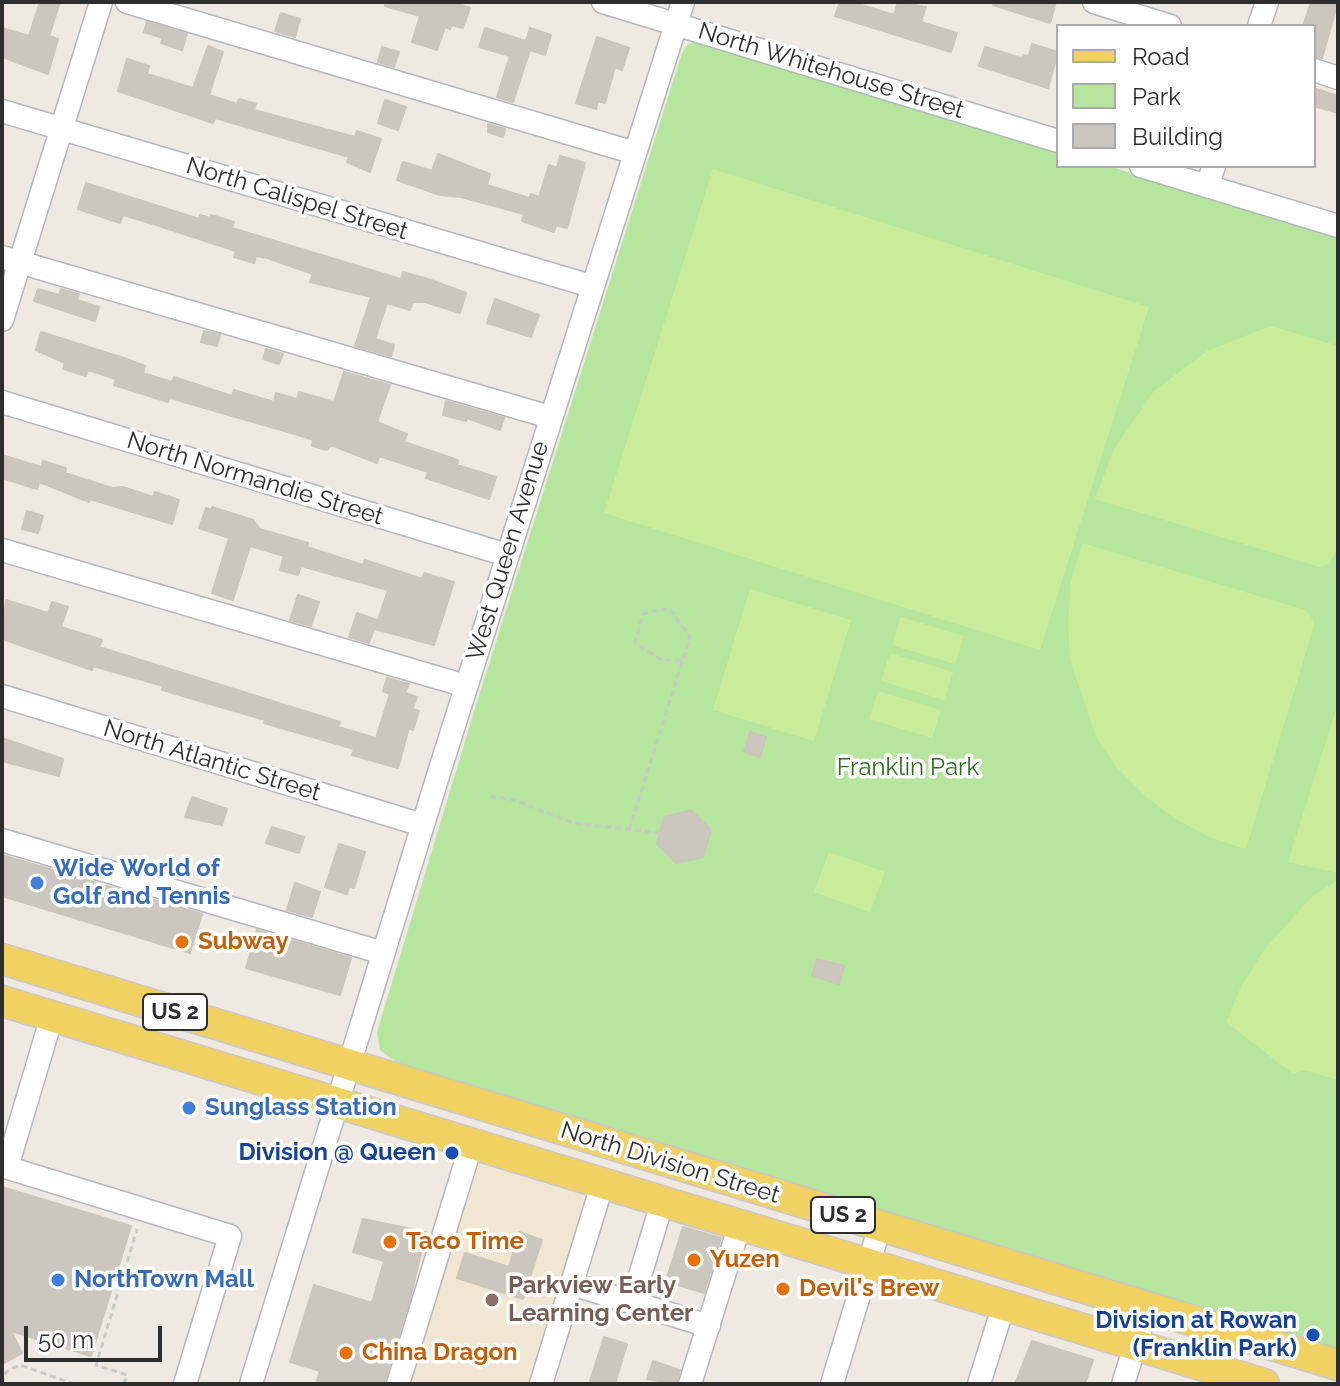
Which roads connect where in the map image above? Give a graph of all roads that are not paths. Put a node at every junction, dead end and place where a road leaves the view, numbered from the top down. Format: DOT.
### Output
graph roads {
  1 [pos="101,2"];
  2 [pos="127,2"];
  3 [pos="603,2"];
  4 [pos="683,2"];
  5 [pos="1094,2"];
  6 [pos="1267,2"];
  7 [pos="677,24"];
  8 [pos="1164,24"];
  9 [pos="1260,24"];
  10 [pos="1316,71"];
  11 [pos="1338,78"];
  12 [pos="2,111"];
  13 [pos="62,129"];
  14 [pos="1056,140"];
  15 [pos="635,153"];
  16 [pos="1155,168"];
  17 [pos="1211,176"];
  18 [pos="1338,226"];
  19 [pos="11,260"];
  20 [pos="591,286"];
  21 [pos="2,320"];
  22 [pos="2,402"];
  23 [pos="550,417"];
  24 [pos="2,550"];
  25 [pos="507,555"];
  26 [pos="466,686"];
  27 [pos="2,696"];
  28 [pos="422,825"];
  29 [pos="2,840"];
  30 [pos="383,953"];
  31 [pos="2,959"];
  32 [pos="2,1001"];
  33 [pos="52,1016"];
  34 [pos="349,1065"];
  35 [pos="337,1102"];
  36 [pos="472,1142"];
  37 [pos="4,1166"];
  38 [pos="603,1182"];
  39 [pos="663,1200"];
  40 [pos="740,1224"];
  41 [pos="880,1226"];
  42 [pos="869,1263"];
  43 [pos="572,1284"];
  44 [pos="632,1302"];
  45 [pos="1004,1304"];
  46 [pos="1147,1309"];
  47 [pos="709,1326"];
  48 [pos="1135,1345"];
  49 [pos="1338,1365"];
  50 [pos="185,1384"];
  51 [pos="251,1384"];
  52 [pos="398,1384"];
  53 [pos="541,1384"];
  54 [pos="690,1384"];
  55 [pos="832,1384"];
  56 [pos="979,1384"];
  57 [pos="1123,1384"];
  58 [pos="1264,1384"];
  1 -- 13 [label="street"];
  2 -- 15 [label="street"];
  3 -- 7 [label="street, North Whitehouse Street"];
  4 -- 7 [label="street, West Queen Avenue"];
  5 -- 8 [label="street"];
  6 -- 9 [label="street"];
  7 -- 14 [label="street, North Whitehouse Street"];
  7 -- 15 [label="street, West Queen Avenue"];
  10 -- 11 [label="street"];
  12 -- 13 [label="street, North Calispel Street"];
  13 -- 19 [label="street"];
  13 -- 20 [label="street, North Calispel Street"];
  15 -- 20 [label="street, West Queen Avenue"];
  16 -- 17 [label="street"];
  17 -- 18 [label="street"];
  19 -- 21 [label="street"];
  19 -- 23 [label="street"];
  20 -- 23 [label="street, West Queen Avenue"];
  22 -- 25 [label="street, North Normandie Street"];
  23 -- 25 [label="street, West Queen Avenue"];
  24 -- 26 [label="street"];
  25 -- 26 [label="street, West Queen Avenue"];
  26 -- 28 [label="street, West Queen Avenue"];
  27 -- 28 [label="street, North Atlantic Street"];
  28 -- 30 [label="street, West Queen Avenue"];
  29 -- 30 [label="street"];
  30 -- 34 [label="street, West Queen Avenue"];
  31 -- 34 [label="main road, North Division Street / US 2"];
  32 -- 33 [label="main road, North Division Street / US 2"];
  33 -- 35 [label="main road, North Division Street / US 2"];
  33 -- 37 [label="street"];
  34 -- 35 [label="street, West Queen Avenue"];
  34 -- 41 [label="main road, North Division Street / US 2"];
  35 -- 36 [label="main road, North Division Street / US 2"];
  35 -- 51 [label="street, West Queen Avenue"];
  36 -- 38 [label="main road, North Division Street / US 2"];
  36 -- 52 [label="street"];
  37 -- 50 [label="street"];
  38 -- 39 [label="main road, North Division Street / US 2"];
  38 -- 43 [label="street"];
  39 -- 40 [label="main road, North Division Street / US 2"];
  39 -- 44 [label="street"];
  40 -- 42 [label="main road, North Division Street / US 2"];
  40 -- 47 [label="street"];
  41 -- 42 [label="street"];
  41 -- 46 [label="main road, North Division Street / US 2"];
  42 -- 45 [label="main road, North Division Street / US 2"];
  42 -- 55 [label="street"];
  43 -- 44 [label="street"];
  43 -- 53 [label="street"];
  44 -- 47 [label="street"];
  45 -- 48 [label="main road, North Division Street / US 2"];
  45 -- 56 [label="street"];
  46 -- 48 [label="street"];
  46 -- 49 [label="main road, North Division Street / US 2"];
  47 -- 54 [label="street"];
  48 -- 57 [label="street"];
  48 -- 58 [label="main road, North Division Street / US 2"];
}
